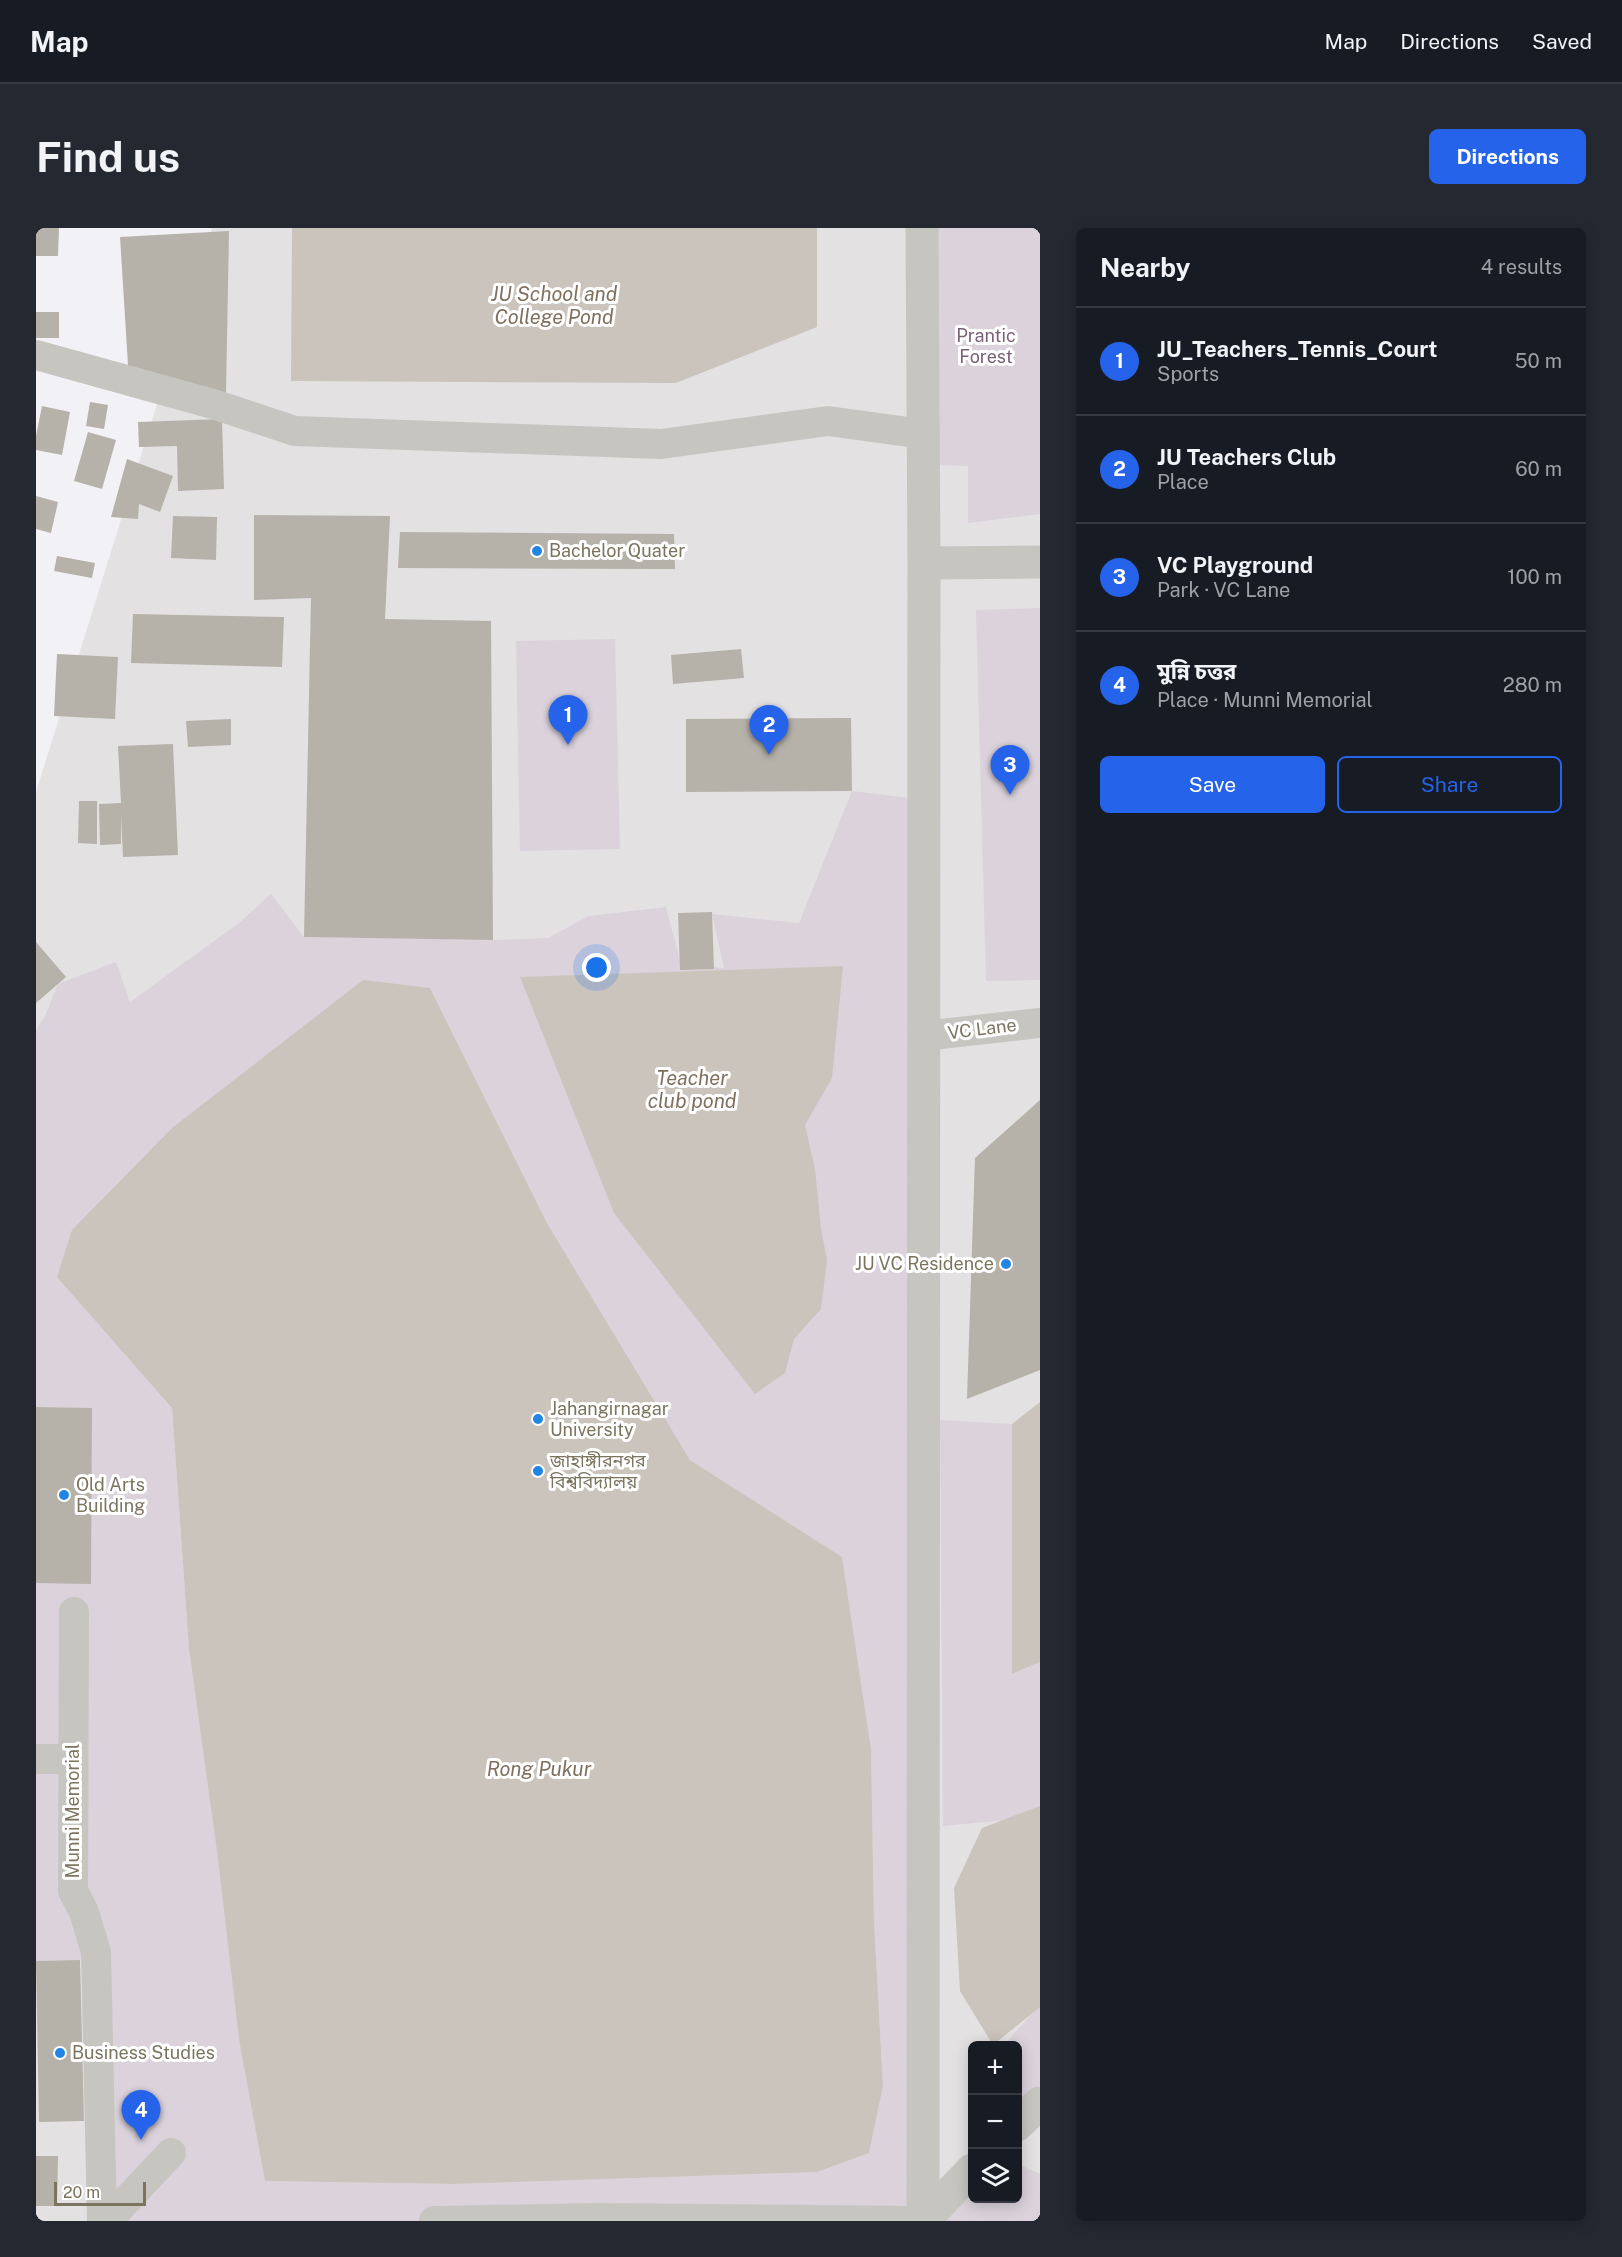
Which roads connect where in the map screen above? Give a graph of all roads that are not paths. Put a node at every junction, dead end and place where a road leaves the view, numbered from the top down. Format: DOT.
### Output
graph roads {
  1 [pos="922,228"];
  2 [pos="36,355"];
  3 [pos="923,434"];
  4 [pos="1040,562"];
  5 [pos="924,563"];
  6 [pos="1040,1023"];
  7 [pos="923,1036"];
  8 [pos="74,1612"];
  9 [pos="36,1759"];
  10 [pos="73,1759"];
  11 [pos="1040,2103"];
  12 [pos="1022,2121"];
  13 [pos="171,2153"];
  14 [pos="968,2174"];
  15 [pos="597,2220"];
  16 [pos="102,2221"];
  17 [pos="107,2221"];
  18 [pos="434,2221"];
  19 [pos="922,2221"];
  1 -- 3 [label="street"];
  2 -- 3 [label="street"];
  3 -- 5 [label="street"];
  4 -- 5 [label="street"];
  5 -- 7 [label="street"];
  6 -- 7 [label="street, VC Lane"];
  7 -- 19 [label="street"];
  8 -- 10 [label="street, Munni Memorial"];
  9 -- 10 [label="street"];
  10 -- 16 [label="street, Munni Memorial"];
  11 -- 12 [label="street"];
  13 -- 17 [label="street"];
  14 -- 19 [label="street"];
  15 -- 18 [label="street"];
  15 -- 19 [label="street"];
}
